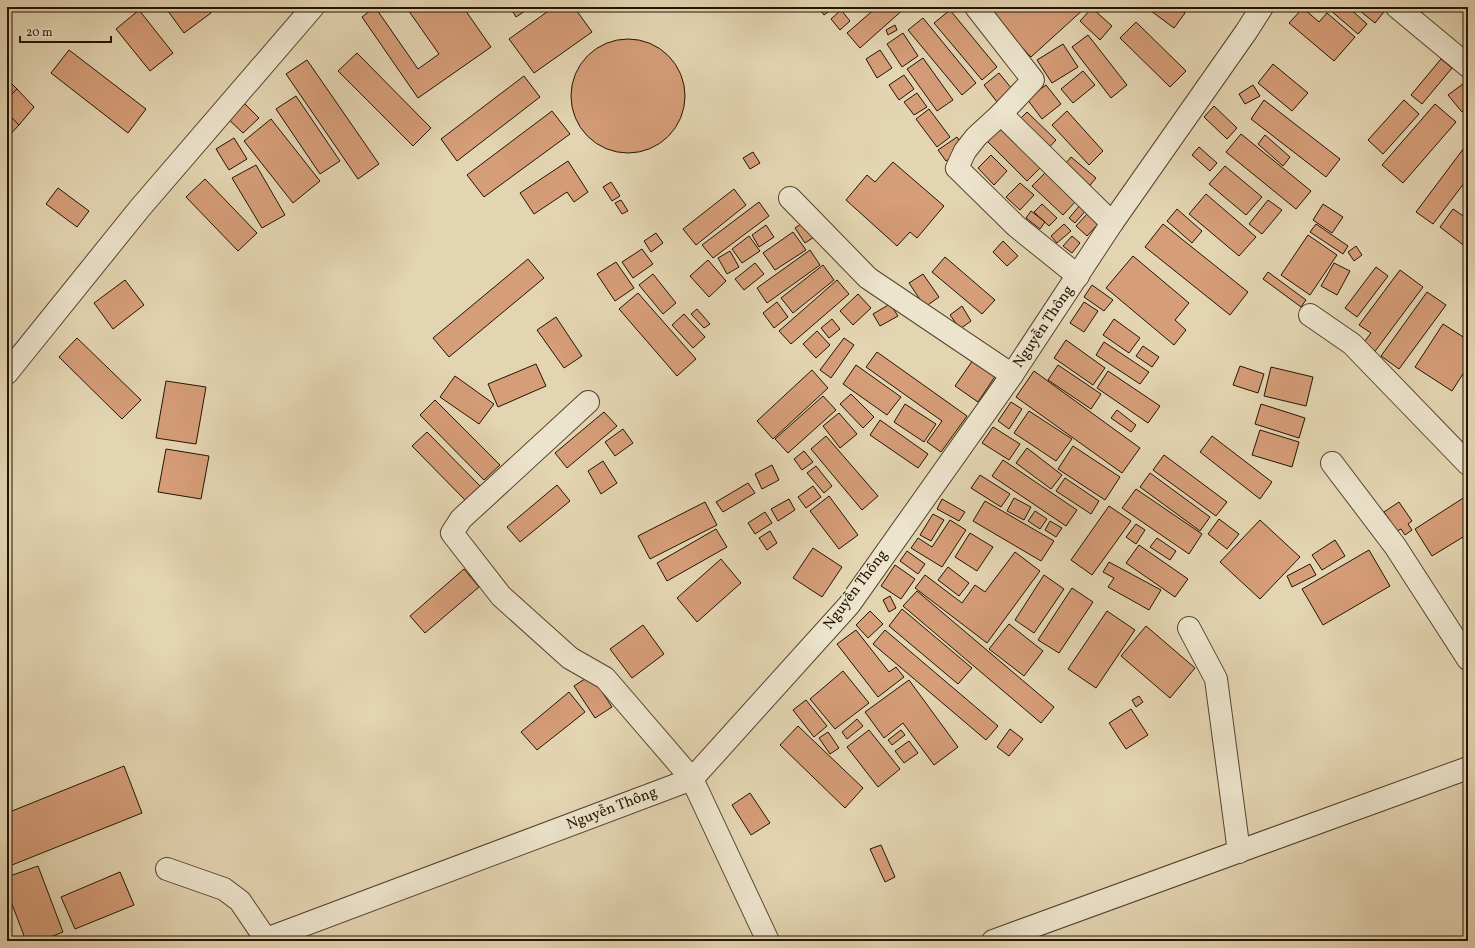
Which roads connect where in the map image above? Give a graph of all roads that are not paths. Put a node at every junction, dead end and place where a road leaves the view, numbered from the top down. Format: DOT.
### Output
graph roads {
  1 [pos="314,7"];
  2 [pos="976,7"];
  3 [pos="1262,7"];
  4 [pos="1397,7"];
  5 [pos="1468,66"];
  6 [pos="1001,114"];
  7 [pos="790,198"];
  8 [pos="1112,223"];
  9 [pos="1078,276"];
  10 [pos="1310,315"];
  11 [pos="7,373"];
  12 [pos="1012,375"];
  13 [pos="588,402"];
  14 [pos="1332,463"];
  15 [pos="1468,464"];
  16 [pos="1189,628"];
  17 [pos="1468,659"];
  18 [pos="1468,768"];
  19 [pos="692,779"];
  20 [pos="1239,852"];
  21 [pos="167,869"];
  22 [pos="265,940"];
  23 [pos="768,941"];
  24 [pos="993,941"];
  1 -- 11 [label="street"];
  2 -- 6 [label="street"];
  3 -- 8 [label="street, Nguyễn Thông"];
  4 -- 5 [label="street"];
  6 -- 8 [label="street"];
  6 -- 9 [label="street"];
  7 -- 12 [label="street"];
  8 -- 9 [label="street, Nguyễn Thông"];
  9 -- 12 [label="street, Nguyễn Thông"];
  10 -- 15 [label="street"];
  12 -- 19 [label="street, Nguyễn Thông"];
  13 -- 19 [label="street"];
  14 -- 17 [label="street"];
  16 -- 20 [label="street"];
  18 -- 20 [label="street"];
  19 -- 22 [label="street, Nguyễn Thông"];
  19 -- 23 [label="street"];
  20 -- 24 [label="street"];
  21 -- 22 [label="street"];
}
